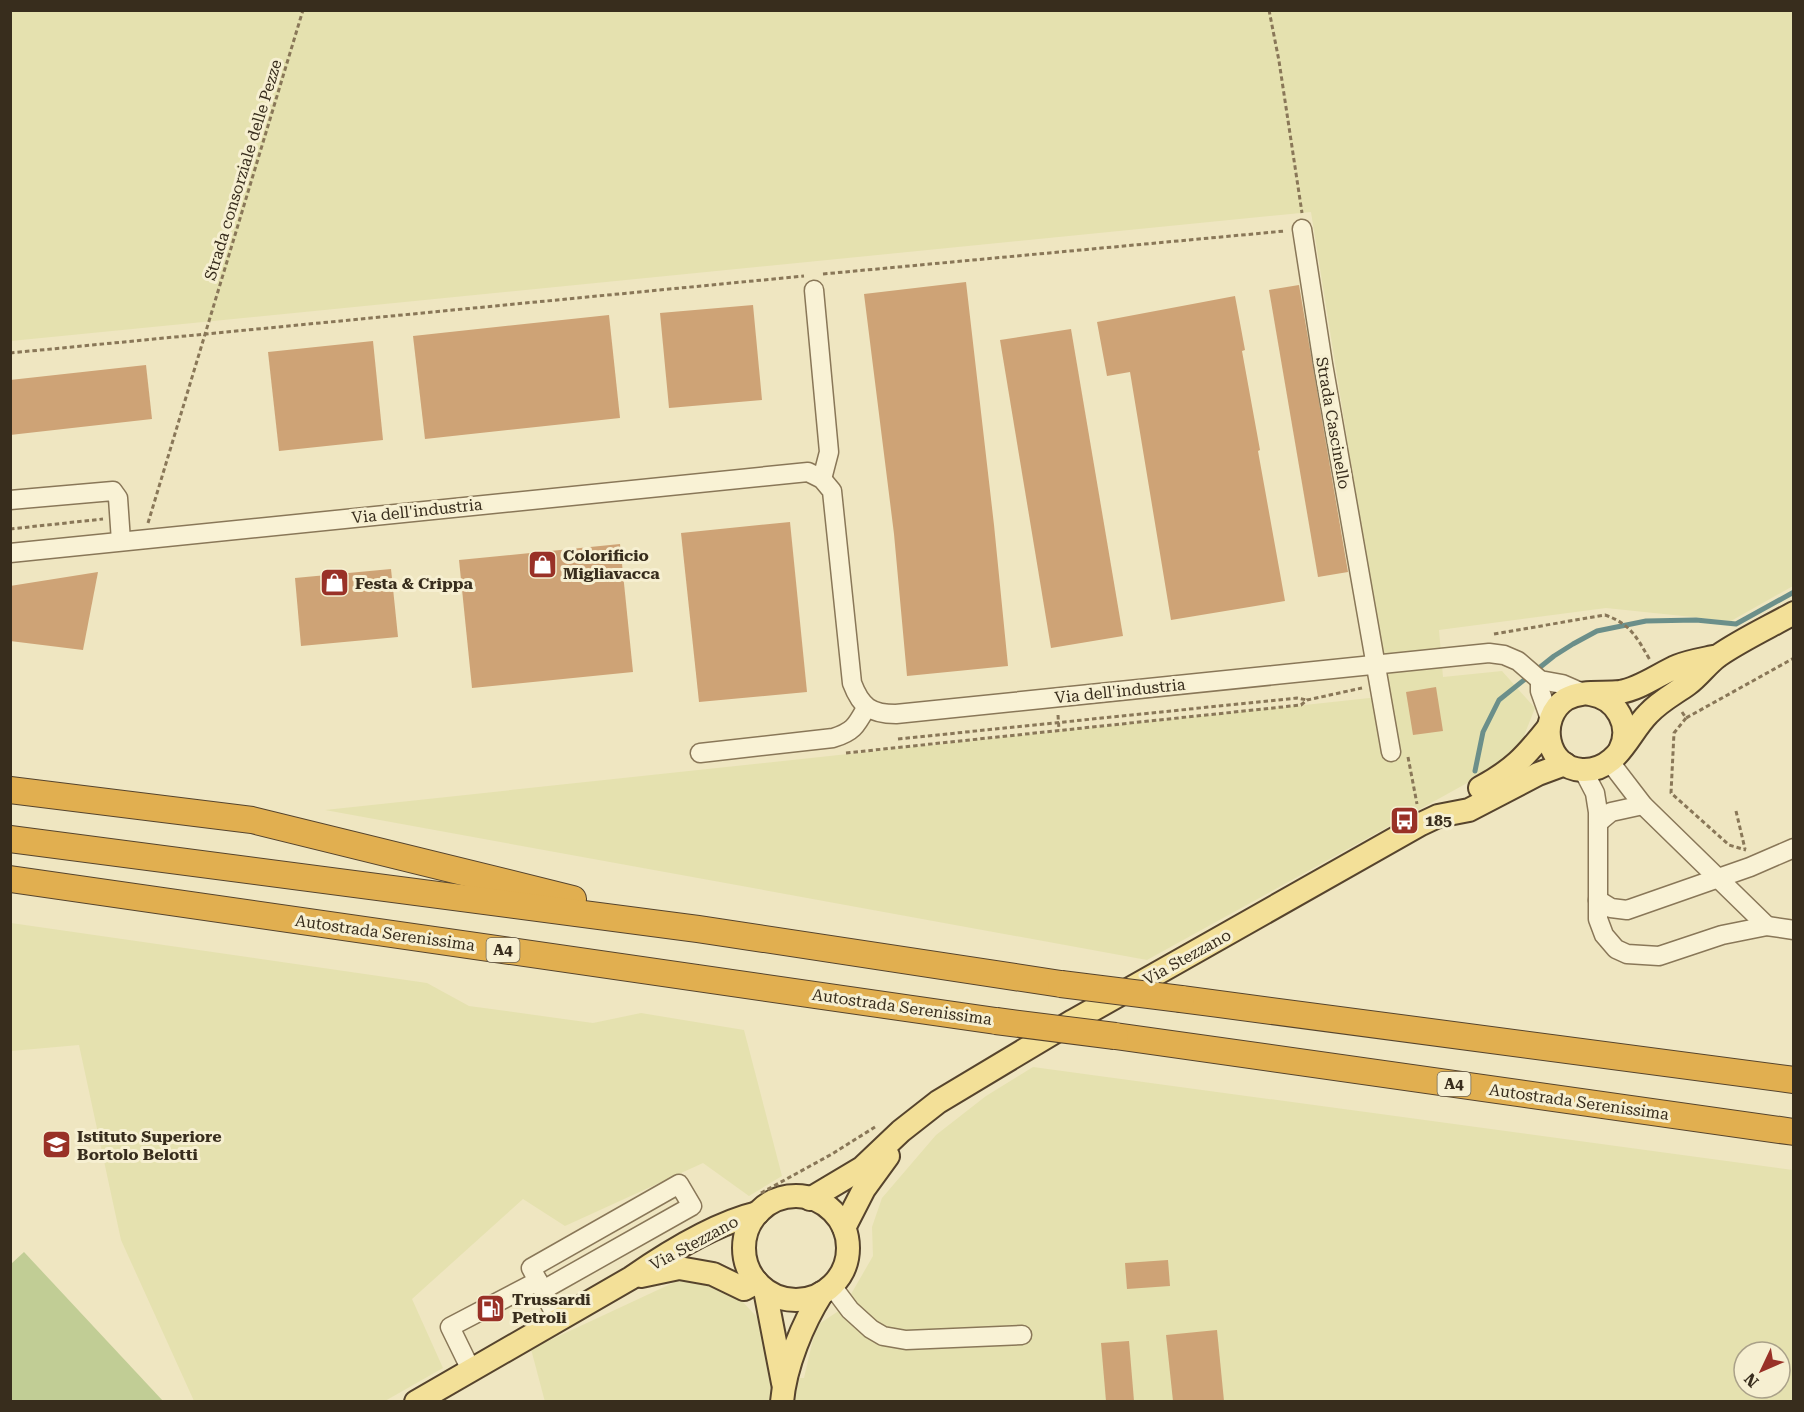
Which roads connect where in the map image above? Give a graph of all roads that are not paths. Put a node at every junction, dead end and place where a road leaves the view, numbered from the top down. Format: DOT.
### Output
graph roads {
  1 [pos="1302,229"];
  2 [pos="814,290"];
  3 [pos="822,479"];
  4 [pos="10,500"];
  5 [pos="121,541"];
  6 [pos="10,553"];
  7 [pos="1794,613"];
  8 [pos="1718,656"];
  9 [pos="1375,664"];
  10 [pos="1540,680"];
  11 [pos="1586,694"];
  12 [pos="866,708"];
  13 [pos="1549,724"];
  14 [pos="1391,752"];
  15 [pos="700,753"];
  16 [pos="1614,758"];
  17 [pos="1574,767"];
  18 [pos="10,790"];
  19 [pos="1643,805"];
  20 [pos="1430,820"];
  21 [pos="1599,822"];
  22 [pos="10,839"];
  23 [pos="1794,848"];
  24 [pos="1718,877"];
  25 [pos="10,879"];
  26 [pos="1598,900"];
  27 [pos="1745,903"];
  28 [pos="1767,926"];
  29 [pos="698,929"];
  30 [pos="1794,930"];
  31 [pos="1722,935"];
  32 [pos="1794,1080"];
  33 [pos="938,1102"];
  34 [pos="1794,1132"];
  35 [pos="810,1198"];
  36 [pos="758,1213"];
  37 [pos="844,1228"];
  38 [pos="631,1278"];
  39 [pos="540,1286"];
  40 [pos="761,1286"];
  41 [pos="827,1290"];
  42 [pos="558,1320"];
  43 [pos="1022,1335"];
  44 [pos="471,1370"];
  45 [pos="783,1394"];
  46 [pos="416,1401"];
  1 -- 9 [label="street, Strada Cascinello"];
  2 -- 3 [label="street"];
  3 -- 5 [label="street, Via dell'industria"];
  3 -- 12 [label="street"];
  4 -- 5 [label="street"];
  5 -- 6 [label="street, Via dell'industria"];
  7 -- 8 [label="main road, Via Stezzano"];
  8 -- 11 [label="main road, Via Stezzano"];
  8 -- 16 [label="main road, Via Stezzano"];
  9 -- 10 [label="street"];
  9 -- 12 [label="street, Via dell'industria"];
  9 -- 14 [label="street, Strada Cascinello"];
  10 -- 11 [label="street"];
  10 -- 13 [label="street"];
  11 -- 13 [label="main road, Via Stezzano"];
  11 -- 16 [label="main road"];
  12 -- 15 [label="street"];
  13 -- 17 [label="main road"];
  13 -- 20 [label="main road, Via Stezzano"];
  16 -- 17 [label="main road, Via Stezzano"];
  16 -- 19 [label="street"];
  17 -- 20 [label="main road, Via Stezzano"];
  17 -- 21 [label="street"];
  18 -- 29 [label="highway"];
  19 -- 21 [label="street"];
  19 -- 24 [label="street"];
  20 -- 33 [label="main road, Via Stezzano"];
  21 -- 26 [label="street"];
  22 -- 29 [label="highway"];
  23 -- 24 [label="street"];
  24 -- 26 [label="street"];
  24 -- 27 [label="street"];
  25 -- 34 [label="highway, Autostrada Serenissima / A4, bridge"];
  26 -- 31 [label="street"];
  27 -- 28 [label="street"];
  27 -- 31 [label="street"];
  28 -- 30 [label="street"];
  28 -- 31 [label="street"];
  29 -- 32 [label="highway, bridge"];
  33 -- 35 [label="main road, Via Stezzano"];
  33 -- 37 [label="main road, Via Stezzano"];
  35 -- 36 [label="main road, Via Stezzano"];
  35 -- 37 [label="main road"];
  36 -- 38 [label="main road, Via Stezzano"];
  36 -- 40 [label="main road, Via Stezzano"];
  37 -- 41 [label="main road"];
  38 -- 40 [label="main road, Via Stezzano"];
  38 -- 42 [label="main road, Via Stezzano"];
  39 -- 39 [label="street"];
  39 -- 42 [label="street"];
  39 -- 44 [label="street"];
  40 -- 41 [label="main road, Via Stezzano"];
  40 -- 45 [label="main road"];
  41 -- 43 [label="street"];
  41 -- 45 [label="main road"];
  42 -- 44 [label="main road, Via Stezzano"];
  44 -- 46 [label="main road, Via Stezzano"];
}
